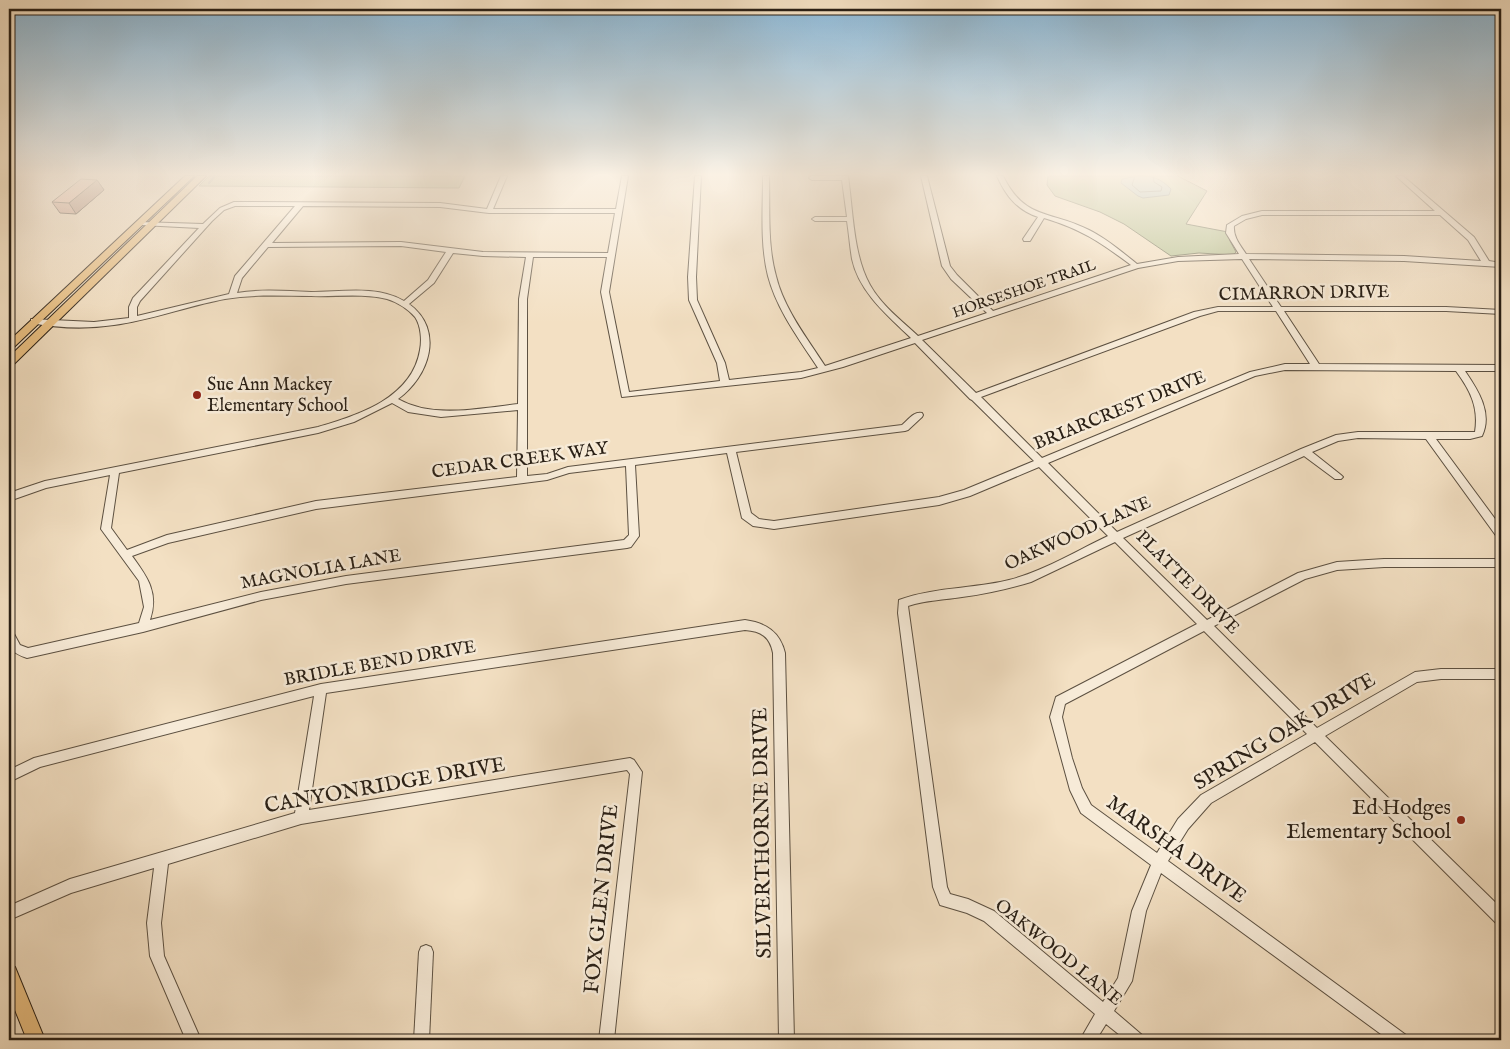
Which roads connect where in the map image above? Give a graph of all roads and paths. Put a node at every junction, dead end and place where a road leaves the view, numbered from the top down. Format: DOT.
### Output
graph roads {
  1 [pos="145,225"];
  2 [pos="146,225"];
  3 [pos="205,225"];
  4 [pos="283,225"];
  5 [pos="617,225"];
  6 [pos="695,225"];
  7 [pos="768,225"];
  8 [pos="852,225"];
  9 [pos="936,225"];
  10 [pos="1036,225"];
  11 [pos="1068,225"];
  12 [pos="1231,225"];
  13 [pos="1455,225"];
  14 [pos="1027,239"];
  15 [pos="266,245"];
  16 [pos="450,251"];
  17 [pos="530,254"];
  18 [pos="612,255"];
  19 [pos="1244,257"];
  20 [pos="1486,263"];
  21 [pos="1501,265"];
  22 [pos="1136,266"];
  23 [pos="232,296"];
  24 [pos="404,304"];
  25 [pos="1277,308"];
  26 [pos="1501,312"];
  27 [pos="992,314"];
  28 [pos="133,319"];
  29 [pos="34,322"];
  30 [pos="50,323"];
  31 [pos="916,340"];
  32 [pos="9,346"];
  33 [pos="9,363"];
  34 [pos="1316,367"];
  35 [pos="1459,368"];
  36 [pos="1501,368"];
  37 [pos="823,369"];
  38 [pos="725,384"];
  39 [pos="973,397"];
  40 [pos="392,399"];
  41 [pos="522,407"];
  42 [pos="919,415"];
  43 [pos="1429,436"];
  44 [pos="731,449"];
  45 [pos="1304,451"];
  46 [pos="630,462"];
  47 [pos="1038,462"];
  48 [pos="115,471"];
  49 [pos="1338,477"];
  50 [pos="522,480"];
  51 [pos="9,498"];
  52 [pos="1501,534"];
  53 [pos="1115,537"];
  54 [pos="125,555"];
  55 [pos="1501,563"];
  56 [pos="1206,626"];
  57 [pos="143,627"];
  58 [pos="765,630"];
  59 [pos="9,635"];
  60 [pos="1501,674"];
  61 [pos="322,688"];
  62 [pos="1315,734"];
  63 [pos="630,764"];
  64 [pos="9,776"];
  65 [pos="300,818"];
  66 [pos="162,859"];
  67 [pos="1159,862"];
  68 [pos="9,913"];
  69 [pos="1501,918"];
  70 [pos="426,952"];
  71 [pos="9,973"];
  72 [pos="1105,1014"];
  73 [pos="36,1040"];
  74 [pos="194,1040"];
  75 [pos="421,1040"];
  76 [pos="607,1040"];
  77 [pos="787,1040"];
  78 [pos="1087,1040"];
  79 [pos="1137,1040"];
  80 [pos="1401,1040"];
  1 -- 29 [label="main road"];
  2 -- 30 [label="main road"];
  3 -- 28 [label="street"];
  4 -- 15 [label="street"];
  5 -- 18 [label="street"];
  6 -- 38 [label="street"];
  7 -- 37 [label="street"];
  8 -- 31 [label="street, PLATTE DRIVE"];
  9 -- 27 [label="street"];
  10 -- 14 [label="street"];
  11 -- 22 [label="street"];
  12 -- 19 [label="street"];
  13 -- 20 [label="street"];
  15 -- 16 [label="street"];
  15 -- 23 [label="street"];
  16 -- 17 [label="street"];
  16 -- 24 [label="street"];
  17 -- 18 [label="street"];
  17 -- 41 [label="street"];
  18 -- 38 [label="street, HORSESHOE TRAIL"];
  19 -- 20 [label="street, HORSESHOE TRAIL"];
  19 -- 22 [label="street, HORSESHOE TRAIL"];
  19 -- 25 [label="street"];
  20 -- 21 [label="street, HORSESHOE TRAIL"];
  22 -- 27 [label="street, HORSESHOE TRAIL"];
  23 -- 24 [label="street"];
  23 -- 28 [label="street"];
  24 -- 40 [label="street"];
  25 -- 26 [label="street, CIMARRON DRIVE"];
  25 -- 34 [label="street"];
  25 -- 39 [label="street, CIMARRON DRIVE"];
  27 -- 31 [label="street, HORSESHOE TRAIL"];
  28 -- 30 [label="street"];
  29 -- 30 [label="street"];
  29 -- 32 [label="main road"];
  30 -- 33 [label="main road"];
  31 -- 37 [label="street, HORSESHOE TRAIL"];
  31 -- 39 [label="street, PLATTE DRIVE"];
  34 -- 35 [label="street, BRIARCREST DRIVE"];
  34 -- 47 [label="street, BRIARCREST DRIVE"];
  35 -- 36 [label="street, BRIARCREST DRIVE"];
  35 -- 43 [label="street, OAKWOOD LANE"];
  37 -- 38 [label="street, HORSESHOE TRAIL"];
  39 -- 47 [label="street, PLATTE DRIVE"];
  40 -- 41 [label="street"];
  40 -- 48 [label="street"];
  41 -- 50 [label="street"];
  42 -- 44 [label="street, CEDAR CREEK WAY"];
  43 -- 45 [label="street, OAKWOOD LANE"];
  43 -- 52 [label="street"];
  44 -- 46 [label="street, CEDAR CREEK WAY"];
  44 -- 47 [label="street, BRIARCREST DRIVE"];
  45 -- 49 [label="street"];
  45 -- 53 [label="street, OAKWOOD LANE"];
  46 -- 50 [label="street, CEDAR CREEK WAY"];
  46 -- 57 [label="street, MAGNOLIA LANE"];
  47 -- 53 [label="street, PLATTE DRIVE"];
  48 -- 51 [label="street"];
  48 -- 54 [label="street"];
  50 -- 54 [label="street, CEDAR CREEK WAY"];
  53 -- 56 [label="street, PLATTE DRIVE"];
  53 -- 72 [label="street, OAKWOOD LANE"];
  54 -- 57 [label="street"];
  55 -- 56 [label="street, MARSHA DRIVE"];
  56 -- 62 [label="street, PLATTE DRIVE"];
  56 -- 67 [label="street, MARSHA DRIVE"];
  57 -- 59 [label="street, MAGNOLIA LANE"];
  58 -- 61 [label="street, BRIDLE BEND DRIVE"];
  58 -- 77 [label="street, SILVERTHORNE DRIVE"];
  60 -- 62 [label="street, SPRING OAK DRIVE"];
  61 -- 64 [label="street, BRIDLE BEND DRIVE"];
  61 -- 65 [label="street"];
  62 -- 67 [label="street, SPRING OAK DRIVE"];
  62 -- 69 [label="street, PLATTE DRIVE"];
  63 -- 65 [label="street, CANYONRIDGE DRIVE"];
  63 -- 76 [label="street, FOX GLEN DRIVE"];
  65 -- 66 [label="street, CANYONRIDGE DRIVE"];
  66 -- 68 [label="street, CANYONRIDGE DRIVE"];
  66 -- 74 [label="street"];
  67 -- 72 [label="street, SPRING OAK DRIVE"];
  67 -- 80 [label="street, MARSHA DRIVE"];
  70 -- 75 [label="street"];
  71 -- 73 [label="main road"];
  72 -- 78 [label="street, SPRING OAK DRIVE"];
  72 -- 79 [label="street, OAKWOOD LANE"];
}
